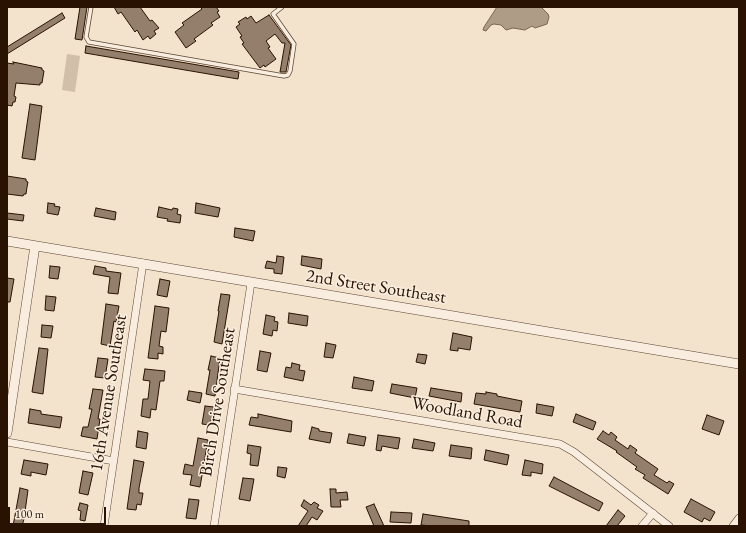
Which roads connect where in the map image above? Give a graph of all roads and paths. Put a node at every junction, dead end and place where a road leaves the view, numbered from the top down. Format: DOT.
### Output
graph roads {
  1 [pos="91,7"];
  2 [pos="282,7"];
  3 [pos="7,241"];
  4 [pos="34,246"];
  5 [pos="143,264"];
  6 [pos="251,283"];
  7 [pos="739,364"];
  8 [pos="234,389"];
  9 [pos="7,433"];
  10 [pos="7,442"];
  11 [pos="114,461"];
  12 [pos="652,513"];
  13 [pos="739,518"];
  14 [pos="104,526"];
  15 [pos="214,526"];
  16 [pos="642,526"];
  17 [pos="669,526"];
  18 [pos="733,526"];
  1 -- 2 [label="lane"];
  3 -- 4 [label="street, 2nd Street Southeast"];
  4 -- 5 [label="street, 2nd Street Southeast"];
  4 -- 9 [label="street"];
  5 -- 6 [label="street, 2nd Street Southeast"];
  5 -- 11 [label="street, 16th Avenue Southeast"];
  6 -- 7 [label="street, 2nd Street Southeast"];
  6 -- 8 [label="street, Birch Drive Southeast"];
  8 -- 12 [label="street, Woodland Road"];
  8 -- 15 [label="street, Birch Drive Southeast"];
  10 -- 11 [label="street"];
  11 -- 14 [label="street, 16th Avenue Southeast"];
  12 -- 16 [label="street"];
  12 -- 17 [label="street, Woodland Road"];
  13 -- 18 [label="street"];
}
